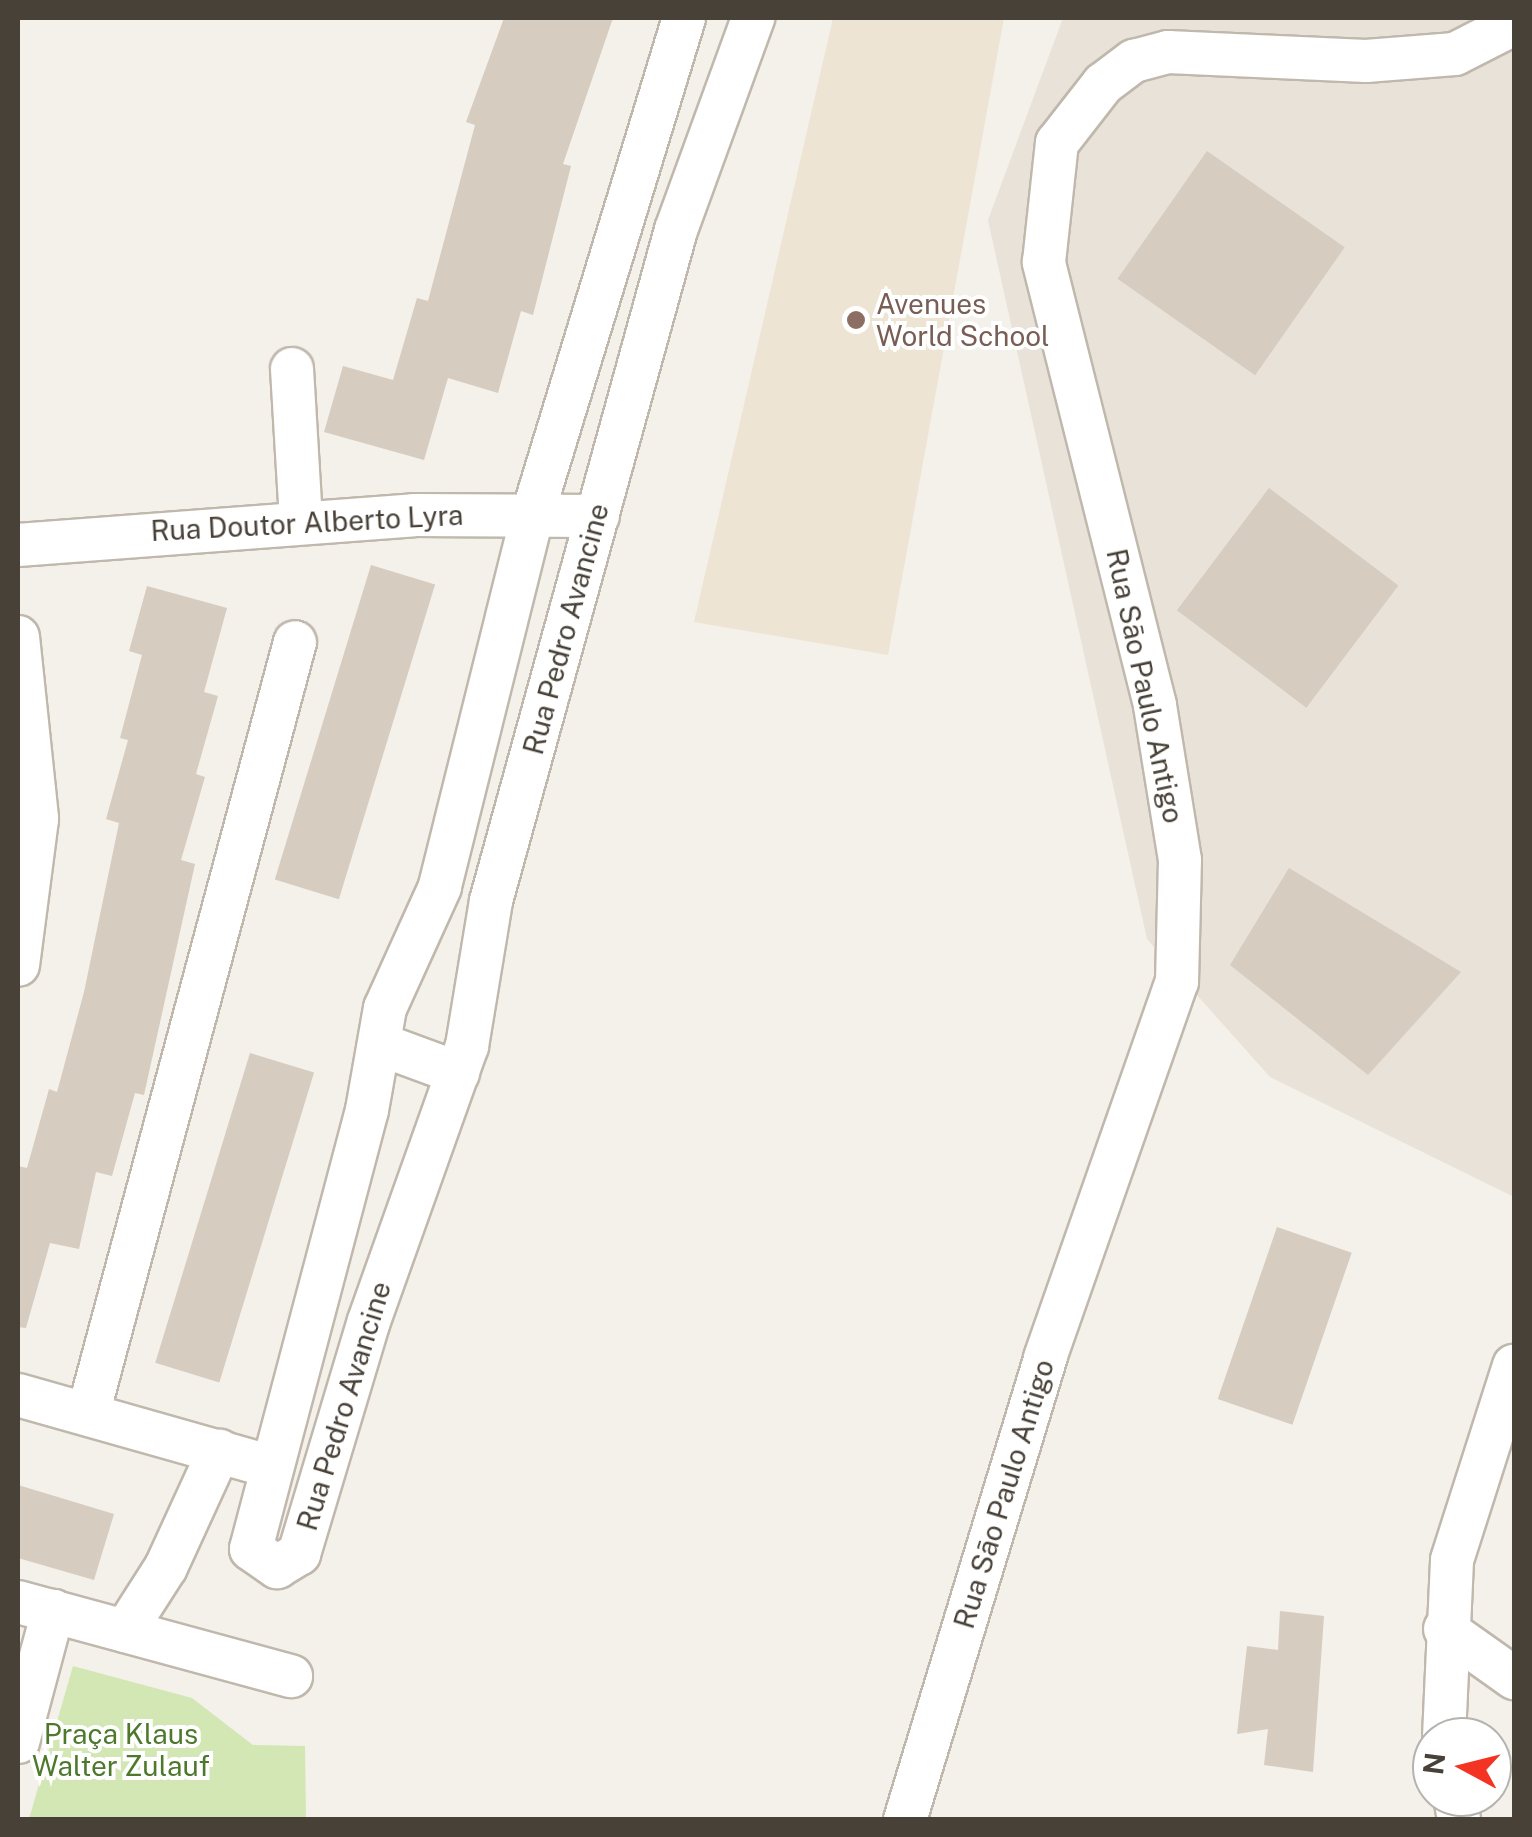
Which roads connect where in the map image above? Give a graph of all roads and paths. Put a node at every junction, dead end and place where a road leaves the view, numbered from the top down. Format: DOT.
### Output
graph roads {
  1 [pos="684,18"];
  2 [pos="754,18"];
  3 [pos="1514,24"];
  4 [pos="292,369"];
  5 [pos="532,513"];
  6 [pos="598,516"];
  7 [pos="302,522"];
  8 [pos="18,546"];
  9 [pos="18,637"];
  10 [pos="295,642"];
  11 [pos="411,959"];
  12 [pos="18,965"];
  13 [pos="476,989"];
  14 [pos="382,1046"];
  15 [pos="458,1073"];
  16 [pos="1514,1366"];
  17 [pos="18,1396"];
  18 [pos="88,1414"];
  19 [pos="220,1451"];
  20 [pos="272,1467"];
  21 [pos="35,1606"];
  22 [pos="1445,1629"];
  23 [pos="125,1631"];
  24 [pos="291,1676"];
  25 [pos="1514,1678"];
  26 [pos="1444,1717"];
  27 [pos="18,1742"];
  28 [pos="905,1820"];
  1 -- 5 [label="street, Rua Pedro Avancine"];
  2 -- 6 [label="street, Rua Pedro Avancine"];
  3 -- 28 [label="street, Rua São Paulo Antigo"];
  4 -- 7 [label="street"];
  5 -- 6 [label="street, Rua Doutor Alberto Lyra"];
  5 -- 7 [label="street, Rua Doutor Alberto Lyra"];
  5 -- 11 [label="street, Rua Pedro Avancine"];
  6 -- 13 [label="street, Rua Pedro Avancine"];
  7 -- 8 [label="street, Rua Doutor Alberto Lyra"];
  9 -- 12 [label="street"];
  10 -- 18 [label="street"];
  11 -- 13 [label="street"];
  11 -- 14 [label="street, Rua Pedro Avancine"];
  13 -- 15 [label="street, Rua Pedro Avancine"];
  14 -- 15 [label="street"];
  14 -- 20 [label="street, Rua Pedro Avancine"];
  15 -- 20 [label="street, Rua Pedro Avancine"];
  16 -- 22 [label="street"];
  17 -- 18 [label="street"];
  18 -- 19 [label="street"];
  19 -- 20 [label="street"];
  19 -- 23 [label="street"];
  21 -- 23 [label="street"];
  21 -- 27 [label="street"];
  22 -- 25 [label="street"];
  22 -- 26 [label="street"];
  23 -- 24 [label="street"];
}
